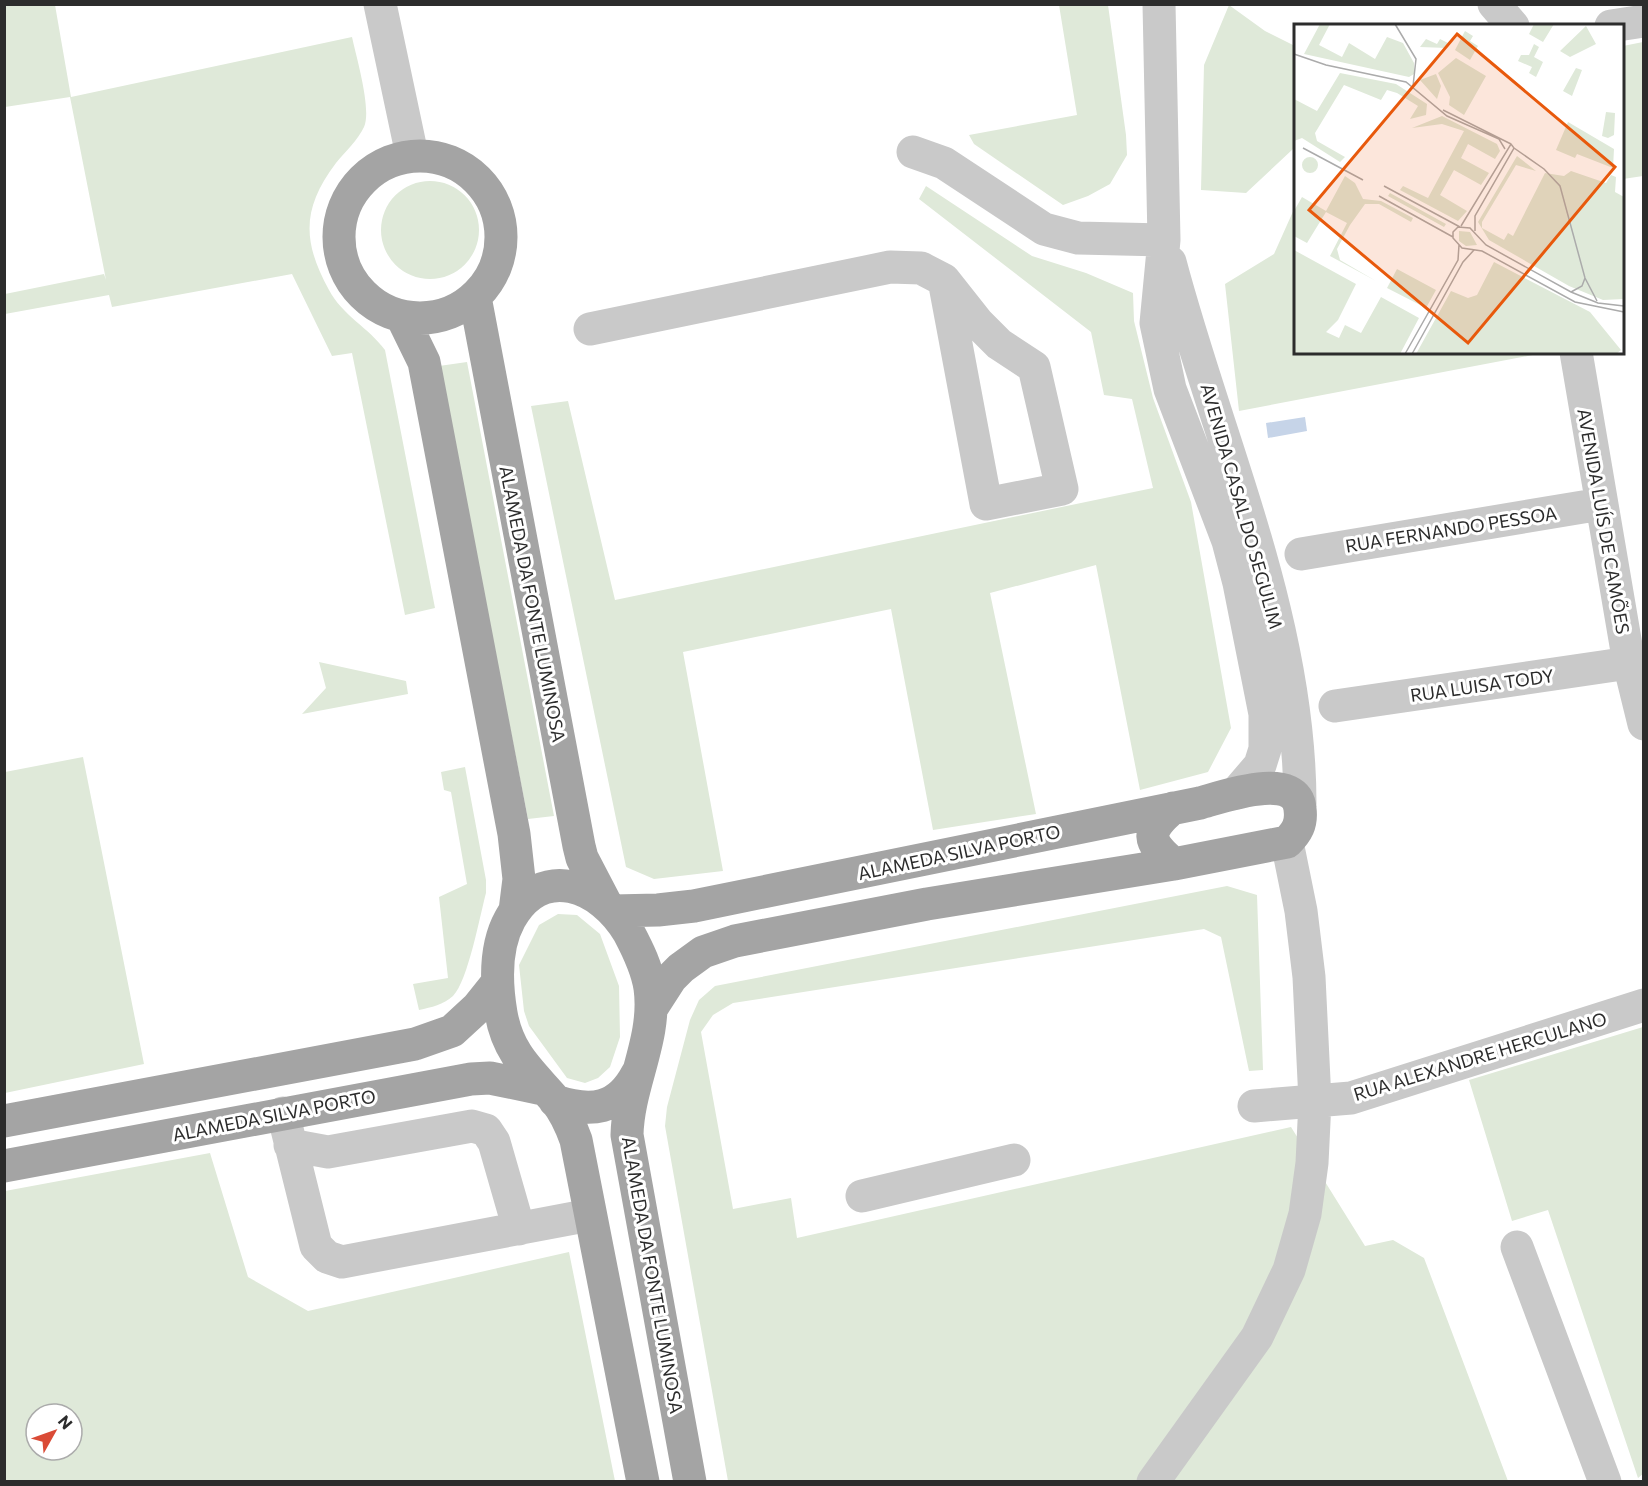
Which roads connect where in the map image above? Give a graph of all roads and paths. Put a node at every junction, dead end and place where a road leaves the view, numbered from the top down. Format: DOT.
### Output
graph roads {
  1 [pos="380,4"];
  2 [pos="1159,4"];
  3 [pos="1494,4"];
  4 [pos="1644,21"];
  5 [pos="1511,24"];
  6 [pos="1624,24"];
  7 [pos="913,152"];
  8 [pos="412,155"];
  9 [pos="1164,240"];
  10 [pos="944,280"];
  11 [pos="475,297"];
  12 [pos="402,316"];
  13 [pos="590,329"];
  14 [pos="1576,354"];
  15 [pos="1601,504"];
  16 [pos="1301,554"];
  17 [pos="1629,663"];
  18 [pos="1335,706"];
  19 [pos="1644,724"];
  20 [pos="1236,793"];
  21 [pos="1300,804"];
  22 [pos="1173,808"];
  23 [pos="1287,842"];
  24 [pos="1174,864"];
  25 [pos="610,908"];
  26 [pos="515,911"];
  27 [pos="497,983"];
  28 [pos="1644,1005"];
  29 [pos="651,1009"];
  30 [pos="639,1070"];
  31 [pos="549,1095"];
  32 [pos="1316,1101"];
  33 [pos="1254,1106"];
  34 [pos="283,1113"];
  35 [pos="4,1121"];
  36 [pos="290,1145"];
  37 [pos="1014,1160"];
  38 [pos="4,1166"];
  39 [pos="862,1196"];
  40 [pos="591,1215"];
  41 [pos="519,1229"];
  42 [pos="1517,1248"];
  43 [pos="643,1482"];
  44 [pos="690,1482"];
  45 [pos="1153,1482"];
  46 [pos="1605,1482"];
  1 -- 8 [label="street"];
  2 -- 9 [label="street, AVENIDA CASAL DO SEGULIM"];
  3 -- 5 [label="street"];
  4 -- 6 [label="street"];
  7 -- 9 [label="street"];
  8 -- 11 [label="main road"];
  8 -- 12 [label="main road"];
  9 -- 20 [label="street, AVENIDA CASAL DO SEGULIM"];
  9 -- 21 [label="street, AVENIDA CASAL DO SEGULIM"];
  10 -- 10 [label="street"];
  10 -- 13 [label="street"];
  11 -- 12 [label="main road"];
  11 -- 25 [label="main road, ALAMEDA DA FONTE LUMINOSA"];
  12 -- 26 [label="main road, ALAMEDA DA FONTE LUMINOSA"];
  14 -- 15 [label="street, AVENIDA LUÍS DE CAMÕES"];
  15 -- 16 [label="street, RUA FERNANDO PESSOA"];
  15 -- 17 [label="street, AVENIDA LUÍS DE CAMÕES"];
  17 -- 18 [label="street, RUA LUISA TODY"];
  17 -- 19 [label="street, AVENIDA LUÍS DE CAMÕES"];
  20 -- 21 [label="main road, ALAMEDA SILVA PORTO"];
  20 -- 22 [label="main road, ALAMEDA SILVA PORTO"];
  21 -- 23 [label="main road, AVENIDA CASAL DO SEGULIM"];
  22 -- 24 [label="main road"];
  22 -- 25 [label="main road, ALAMEDA SILVA PORTO"];
  23 -- 24 [label="main road"];
  23 -- 32 [label="street"];
  24 -- 29 [label="main road"];
  25 -- 26 [label="main road, ALAMEDA DA FONTE LUMINOSA"];
  25 -- 29 [label="main road, ALAMEDA DA FONTE LUMINOSA"];
  26 -- 27 [label="main road, ALAMEDA DA FONTE LUMINOSA"];
  27 -- 31 [label="main road, ALAMEDA DA FONTE LUMINOSA"];
  27 -- 35 [label="main road"];
  28 -- 32 [label="street, RUA ALEXANDRE HERCULANO"];
  29 -- 30 [label="main road, ALAMEDA DA FONTE LUMINOSA"];
  30 -- 31 [label="main road, ALAMEDA DA FONTE LUMINOSA"];
  30 -- 44 [label="main road, ALAMEDA DA FONTE LUMINOSA"];
  31 -- 34 [label="main road, ALAMEDA SILVA PORTO"];
  31 -- 40 [label="main road, ALAMEDA DA FONTE LUMINOSA"];
  32 -- 33 [label="street, RUA ALEXANDRE HERCULANO"];
  32 -- 45 [label="street"];
  34 -- 36 [label="street"];
  34 -- 38 [label="main road, ALAMEDA SILVA PORTO"];
  36 -- 41 [label="street"];
  36 -- 41 [label="street"];
  37 -- 39 [label="street"];
  40 -- 41 [label="street"];
  40 -- 43 [label="main road, ALAMEDA DA FONTE LUMINOSA"];
  42 -- 46 [label="street"];
}
